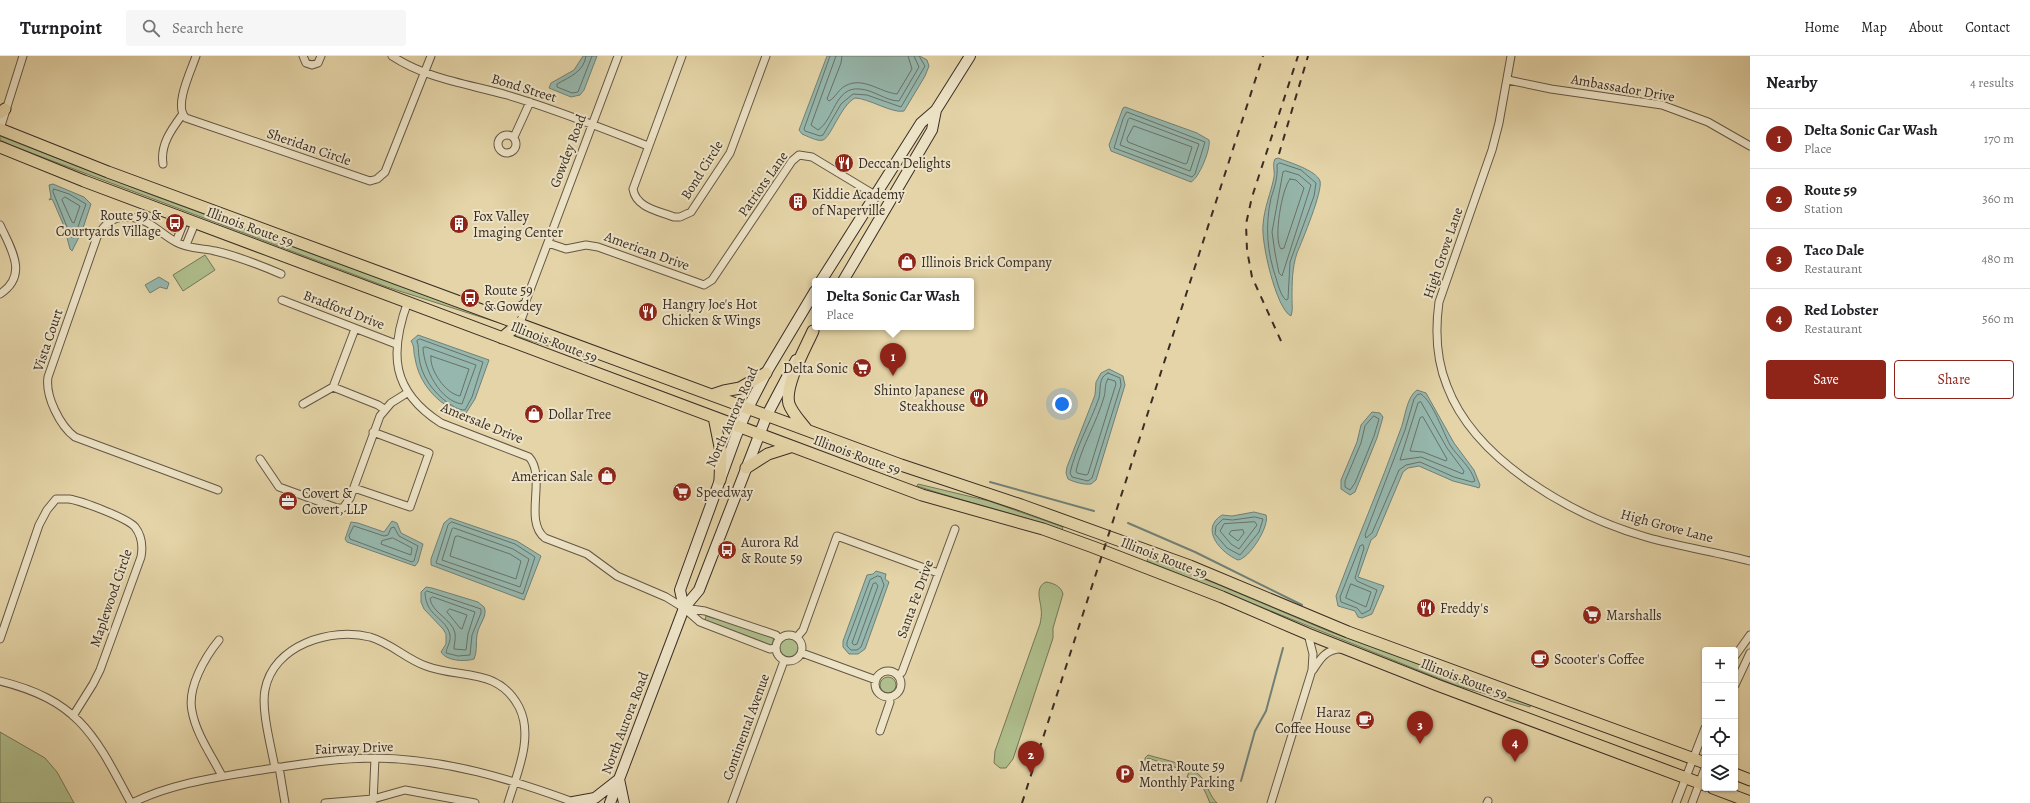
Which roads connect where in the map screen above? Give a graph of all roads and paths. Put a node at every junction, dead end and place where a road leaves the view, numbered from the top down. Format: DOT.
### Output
graph roads {
  1 [pos="23,56"];
  2 [pos="196,56"];
  3 [pos="302,56"];
  4 [pos="321,56"];
  5 [pos="392,56"];
  6 [pos="431,56"];
  7 [pos="618,56"];
  8 [pos="682,56"];
  9 [pos="766,56"];
  10 [pos="970,56"];
  11 [pos="1511,56"];
  12 [pos="424,73"];
  13 [pos="1508,80"];
  14 [pos="530,102"];
  15 [pos="936,110"];
  16 [pos="3,111"];
  17 [pos="182,115"];
  18 [pos="592,125"];
  19 [pos="0,129"];
  20 [pos="514,138"];
  21 [pos="648,146"];
  22 [pos="1750,146"];
  23 [pos="1,149"];
  24 [pos="163,164"];
  25 [pos="875,195"];
  26 [pos="190,221"];
  27 [pos="0,225"];
  28 [pos="176,242"];
  29 [pos="548,243"];
  30 [pos="186,246"];
  31 [pos="282,274"];
  32 [pos="823,278"];
  33 [pos="845,278"];
  34 [pos="712,280"];
  35 [pos="0,294"];
  36 [pos="812,296"];
  37 [pos="282,300"];
  38 [pos="408,301"];
  39 [pos="524,306"];
  40 [pos="498,315"];
  41 [pos="520,323"];
  42 [pos="355,329"];
  43 [pos="813,330"];
  44 [pos="814,330"];
  45 [pos="502,338"];
  46 [pos="396,344"];
  47 [pos="766,372"];
  48 [pos="333,387"];
  49 [pos="408,393"];
  50 [pos="712,395"];
  51 [pos="303,404"];
  52 [pos="748,408"];
  53 [pos="384,409"];
  54 [pos="767,415"];
  55 [pos="714,417"];
  56 [pos="740,426"];
  57 [pos="807,430"];
  58 [pos="373,432"];
  59 [pos="759,434"];
  60 [pos="790,447"];
  61 [pos="260,459"];
  62 [pos="746,468"];
  63 [pos="720,480"];
  64 [pos="354,488"];
  65 [pos="218,490"];
  66 [pos="954,529"];
  67 [pos="1750,561"];
  68 [pos="938,573"];
  69 [pos="684,608"];
  70 [pos="1308,634"];
  71 [pos="1750,636"];
  72 [pos="797,637"];
  73 [pos="0,639"];
  74 [pos="779,639"];
  75 [pos="219,640"];
  76 [pos="776,648"];
  77 [pos="1345,649"];
  78 [pos="1738,652"];
  79 [pos="802,653"];
  80 [pos="1750,653"];
  81 [pos="784,661"];
  82 [pos="1312,670"];
  83 [pos="898,676"];
  84 [pos="876,680"];
  85 [pos="0,681"];
  86 [pos="1736,683"];
  87 [pos="889,697"];
  88 [pos="73,716"];
  89 [pos="880,731"];
  90 [pos="1702,736"];
  91 [pos="375,758"];
  92 [pos="1693,758"];
  93 [pos="1702,762"];
  94 [pos="277,767"];
  95 [pos="1738,775"];
  96 [pos="222,776"];
  97 [pos="1686,777"];
  98 [pos="619,779"];
  99 [pos="1750,780"];
  100 [pos="515,781"];
  101 [pos="1702,784"];
  102 [pos="1721,791"];
  103 [pos="373,801"];
  104 [pos="574,802"];
  105 [pos="1750,802"];
  106 [pos="132,803"];
  107 [pos="286,803"];
  108 [pos="325,803"];
  109 [pos="475,803"];
  110 [pos="508,803"];
  111 [pos="610,803"];
  112 [pos="624,803"];
  113 [pos="732,803"];
  114 [pos="1270,803"];
  115 [pos="1676,803"];
  116 [pos="1692,803"];
  1 -- 16 [label="street"];
  2 -- 17 [label="street"];
  3 -- 4 [label="street"];
  5 -- 12 [label="street, Bond Street"];
  6 -- 12 [label="street"];
  7 -- 18 [label="street, Gowdey Road"];
  8 -- 21 [label="street, Bond Circle"];
  9 -- 21 [label="street, Bond Circle"];
  10 -- 15 [label="main road"];
  11 -- 13 [label="street, High Grove Lane"];
  12 -- 14 [label="street, Bond Street"];
  12 -- 17 [label="street, Sheridan Circle"];
  13 -- 22 [label="street, Ambassador Drive"];
  13 -- 67 [label="street, High Grove Lane"];
  14 -- 18 [label="street, Bond Street"];
  14 -- 20 [label="street"];
  15 -- 25 [label="main road"];
  15 -- 33 [label="main road"];
  16 -- 19 [label="street"];
  17 -- 24 [label="street"];
  18 -- 21 [label="street, Bond Street"];
  18 -- 29 [label="street, Gowdey Road"];
  19 -- 40 [label="main road, Illinois Route 59"];
  23 -- 26 [label="main road, Illinois Route 59"];
  25 -- 32 [label="main road"];
  25 -- 34 [label="street, Patriots Lane"];
  26 -- 28 [label="street"];
  26 -- 30 [label="street"];
  26 -- 38 [label="main road, Illinois Route 59"];
  27 -- 35 [label="street"];
  28 -- 30 [label="street, Vista Court"];
  28 -- 65 [label="street, Vista Court"];
  29 -- 34 [label="street, American Drive"];
  29 -- 39 [label="street, Gowdey Road"];
  30 -- 31 [label="street, Vista Court"];
  36 -- 47 [label="main road, North Aurora Road"];
  37 -- 42 [label="street, Bradford Drive"];
  38 -- 45 [label="main road, Illinois Route 59"];
  38 -- 46 [label="street, Amersale Drive"];
  39 -- 40 [label="main road"];
  39 -- 41 [label="street, Gowdey Road"];
  40 -- 41 [label="main road, Illinois Route 59"];
  41 -- 45 [label="main road"];
  41 -- 50 [label="main road, Illinois Route 59"];
  42 -- 46 [label="street, Bradford Drive"];
  42 -- 48 [label="street"];
  43 -- 54 [label="main road, North Aurora Road"];
  44 -- 57 [label="main road"];
  45 -- 55 [label="main road, Illinois Route 59"];
  46 -- 49 [label="street, Amersale Drive"];
  47 -- 50 [label="main road"];
  47 -- 52 [label="main road, North Aurora Road"];
  48 -- 51 [label="street"];
  48 -- 53 [label="street"];
  49 -- 53 [label="street"];
  49 -- 69 [label="street, Amersale Drive"];
  50 -- 52 [label="main road, Illinois Route 59"];
  52 -- 54 [label="main road, Illinois Route 59"];
  52 -- 56 [label="main road, North Aurora Road"];
  53 -- 58 [label="street"];
  54 -- 57 [label="main road, Illinois Route 59"];
  54 -- 59 [label="main road, North Aurora Road"];
  55 -- 56 [label="main road, Illinois Route 59"];
  55 -- 63 [label="main road"];
  56 -- 59 [label="main road, Illinois Route 59"];
  56 -- 63 [label="main road, North Aurora Road"];
  57 -- 92 [label="main road, Illinois Route 59"];
  58 -- 64 [label="street"];
  58 -- 64 [label="street"];
  59 -- 60 [label="main road, Illinois Route 59"];
  59 -- 62 [label="main road, North Aurora Road"];
  60 -- 62 [label="main road"];
  60 -- 70 [label="main road, Illinois Route 59"];
  61 -- 64 [label="street"];
  62 -- 69 [label="main road, North Aurora Road"];
  63 -- 69 [label="main road, North Aurora Road"];
  66 -- 68 [label="street, Santa Fe Drive"];
  68 -- 72 [label="street"];
  68 -- 83 [label="street, Santa Fe Drive"];
  69 -- 74 [label="street"];
  69 -- 76 [label="street"];
  69 -- 98 [label="main road, North Aurora Road"];
  70 -- 77 [label="main road, Illinois Route 59"];
  70 -- 82 [label="street"];
  71 -- 78 [label="street"];
  72 -- 74 [label="street"];
  72 -- 79 [label="street"];
  73 -- 88 [label="street, Maplewood Circle"];
  74 -- 76 [label="street"];
  75 -- 96 [label="street"];
  76 -- 81 [label="street"];
  77 -- 82 [label="street"];
  77 -- 97 [label="main road, Illinois Route 59"];
  79 -- 81 [label="street"];
  79 -- 84 [label="street"];
  80 -- 86 [label="street"];
  81 -- 113 [label="street, Continental Avenue"];
  82 -- 114 [label="street"];
  83 -- 84 [label="street"];
  83 -- 87 [label="street"];
  84 -- 87 [label="street"];
  85 -- 88 [label="street"];
  87 -- 89 [label="street"];
  88 -- 106 [label="street"];
  90 -- 92 [label="street"];
  91 -- 94 [label="street, Fairway Drive"];
  91 -- 100 [label="street, Fairway Drive"];
  91 -- 103 [label="street"];
  92 -- 93 [label="main road, Illinois Route 59"];
  92 -- 97 [label="street"];
  94 -- 96 [label="street, Fairway Drive"];
  94 -- 100 [label="street"];
  94 -- 107 [label="street"];
  95 -- 99 [label="main road"];
  96 -- 106 [label="street, Fairway Drive"];
  97 -- 101 [label="main road, Illinois Route 59"];
  97 -- 115 [label="street"];
  98 -- 104 [label="main road"];
  98 -- 111 [label="main road, North Aurora Road"];
  98 -- 112 [label="main road"];
  100 -- 104 [label="street, Fairway Drive"];
  100 -- 110 [label="street"];
  101 -- 116 [label="street"];
  102 -- 105 [label="main road"];
  103 -- 108 [label="street"];
  103 -- 109 [label="street"];
}
